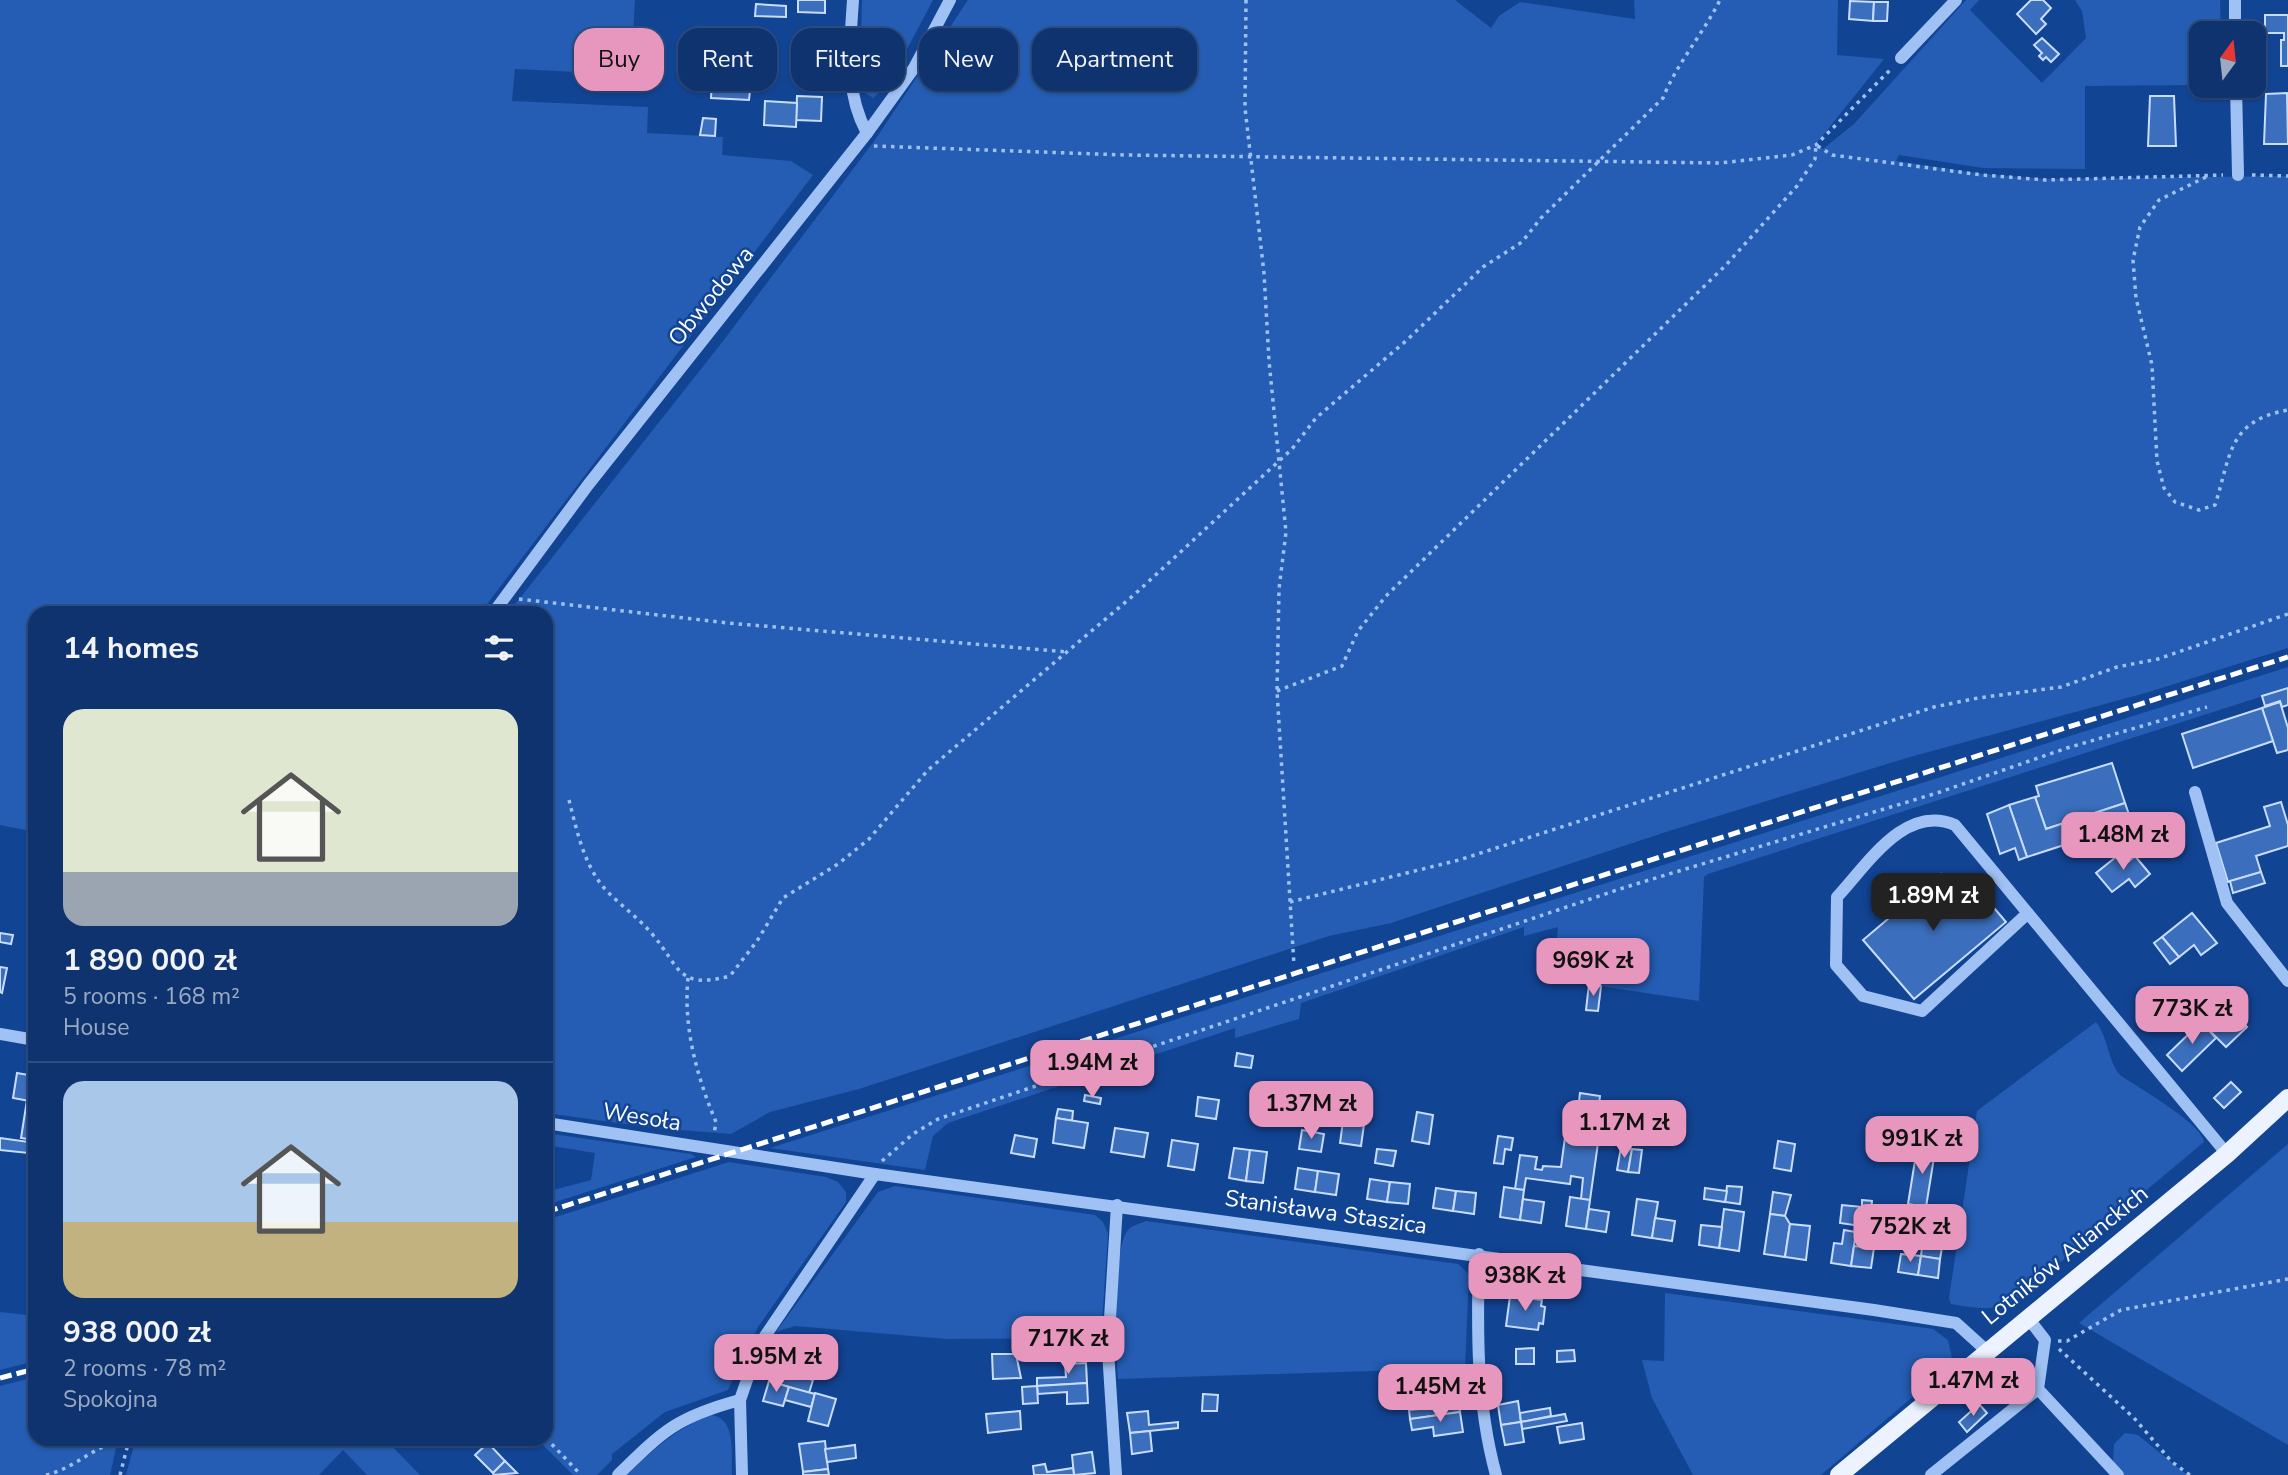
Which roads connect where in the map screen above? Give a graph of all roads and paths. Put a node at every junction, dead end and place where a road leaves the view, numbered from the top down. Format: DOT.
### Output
graph roads {
  1 [pos="853,0"];
  2 [pos="950,0"];
  3 [pos="1246,0"];
  4 [pos="1720,0"];
  5 [pos="1956,0"];
  6 [pos="2235,0"];
  7 [pos="2235,21"];
  8 [pos="1901,58"];
  9 [pos="2236,98"];
  10 [pos="867,133"];
  11 [pos="1816,145"];
  12 [pos="858,146"];
  13 [pos="1252,156"];
  14 [pos="1600,163"];
  15 [pos="2238,175"];
  16 [pos="2208,176"];
  17 [pos="2288,176"];
  18 [pos="2288,410"];
  19 [pos="1280,460"];
  20 [pos="507,595"];
  21 [pos="499,606"];
  22 [pos="2288,614"];
  23 [pos="1068,652"];
  24 [pos="1277,691"];
  25 [pos="2207,707"];
  26 [pos="2196,792"];
  27 [pos="569,800"];
  28 [pos="1290,902"];
  29 [pos="2028,913"];
  30 [pos="1294,965"];
  31 [pos="688,978"];
  32 [pos="2288,981"];
  33 [pos="0,1034"];
  34 [pos="28,1039"];
  35 [pos="2288,1098"];
  36 [pos="553,1124"];
  37 [pos="711,1149"];
  38 [pos="731,1153"];
  39 [pos="2227,1154"];
  40 [pos="875,1174"];
  41 [pos="1117,1205"];
  42 [pos="1479,1254"];
  43 [pos="2288,1279"];
  44 [pos="2028,1318"];
  45 [pos="2045,1340"];
  46 [pos="1987,1351"];
  47 [pos="2038,1389"];
  48 [pos="740,1400"];
  49 [pos="553,1445"];
  50 [pos="104,1446"];
  51 [pos="127,1446"];
  52 [pos="47,1475"];
  53 [pos="120,1475"];
  54 [pos="581,1475"];
  55 [pos="618,1475"];
  56 [pos="743,1475"];
  57 [pos="1116,1475"];
  58 [pos="1496,1475"];
  59 [pos="1839,1475"];
  60 [pos="1931,1475"];
  61 [pos="2118,1475"];
  62 [pos="2190,1475"];
  1 -- 10 [label="street"];
  2 -- 10 [label="street, Obwodowa"];
  3 -- 13 [label="path"];
  4 -- 14 [label="path"];
  5 -- 8 [label="street"];
  6 -- 7 [label="street"];
  8 -- 11 [label="path"];
  9 -- 15 [label="street"];
  10 -- 12 [label="street, Obwodowa"];
  11 -- 14 [label="path"];
  11 -- 16 [label="path"];
  11 -- 24 [label="path"];
  12 -- 13 [label="path"];
  12 -- 20 [label="street, Obwodowa"];
  13 -- 14 [label="path"];
  13 -- 19 [label="path"];
  14 -- 19 [label="path"];
  15 -- 16 [label="path"];
  15 -- 17 [label="path"];
  16 -- 18 [label="path"];
  19 -- 23 [label="path"];
  19 -- 24 [label="path"];
  20 -- 21 [label="street, Obwodowa"];
  20 -- 23 [label="path"];
  22 -- 28 [label="path"];
  23 -- 31 [label="path"];
  24 -- 28 [label="path"];
  25 -- 40 [label="path"];
  26 -- 32 [label="street"];
  27 -- 31 [label="path"];
  28 -- 30 [label="path"];
  29 -- 29 [label="street"];
  29 -- 39 [label="street"];
  31 -- 37 [label="path"];
  33 -- 34 [label="street"];
  35 -- 39 [label="main road, Lotników Alianckich"];
  36 -- 37 [label="street, Wesoła"];
  37 -- 38 [label="street, Wesoła"];
  38 -- 40 [label="street, Stanisława Staszica"];
  39 -- 44 [label="main road, Lotników Alianckich"];
  40 -- 41 [label="street, Stanisława Staszica"];
  40 -- 48 [label="street"];
  41 -- 42 [label="street, Stanisława Staszica"];
  41 -- 57 [label="street"];
  42 -- 46 [label="street, Stanisława Staszica"];
  42 -- 58 [label="street"];
  43 -- 45 [label="path"];
  44 -- 45 [label="street"];
  44 -- 46 [label="main road, Lotników Alianckich"];
  45 -- 47 [label="street"];
  45 -- 62 [label="path"];
  46 -- 59 [label="main road, Lotników Alianckich"];
  47 -- 60 [label="street"];
  47 -- 61 [label="street"];
  48 -- 55 [label="street"];
  48 -- 56 [label="street"];
  49 -- 54 [label="path"];
  50 -- 52 [label="path"];
  51 -- 53 [label="path"];
}
